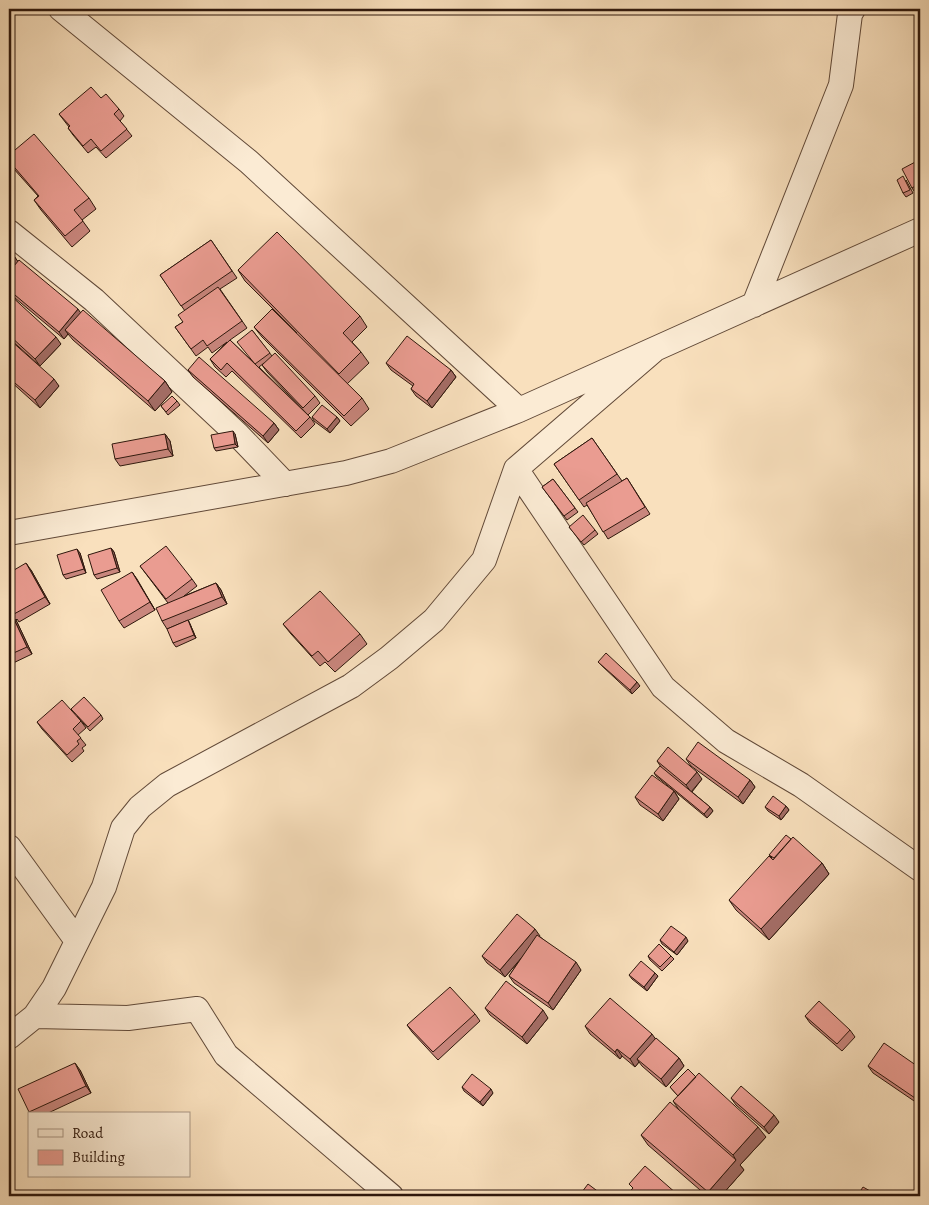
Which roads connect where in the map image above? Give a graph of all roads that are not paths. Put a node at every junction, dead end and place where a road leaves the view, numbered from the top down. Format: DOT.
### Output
graph roads {
  1 [pos="61,9"];
  2 [pos="854,9"];
  3 [pos="920,230"];
  4 [pos="9,232"];
  5 [pos="754,305"];
  6 [pos="653,351"];
  7 [pos="519,410"];
  8 [pos="516,469"];
  9 [pos="285,484"];
  10 [pos="9,533"];
  11 [pos="9,847"];
  12 [pos="920,869"];
  13 [pos="77,941"];
  14 [pos="34,1016"];
  15 [pos="9,1037"];
  16 [pos="391,1196"];
  1 -- 7 [label="street"];
  2 -- 5 [label="street"];
  3 -- 5 [label="street"];
  4 -- 9 [label="street"];
  5 -- 6 [label="street"];
  6 -- 7 [label="street"];
  6 -- 8 [label="street"];
  7 -- 9 [label="street"];
  8 -- 12 [label="street"];
  8 -- 13 [label="street"];
  9 -- 10 [label="street"];
  11 -- 13 [label="street"];
  13 -- 14 [label="street"];
  14 -- 15 [label="street"];
  14 -- 16 [label="street"];
}
